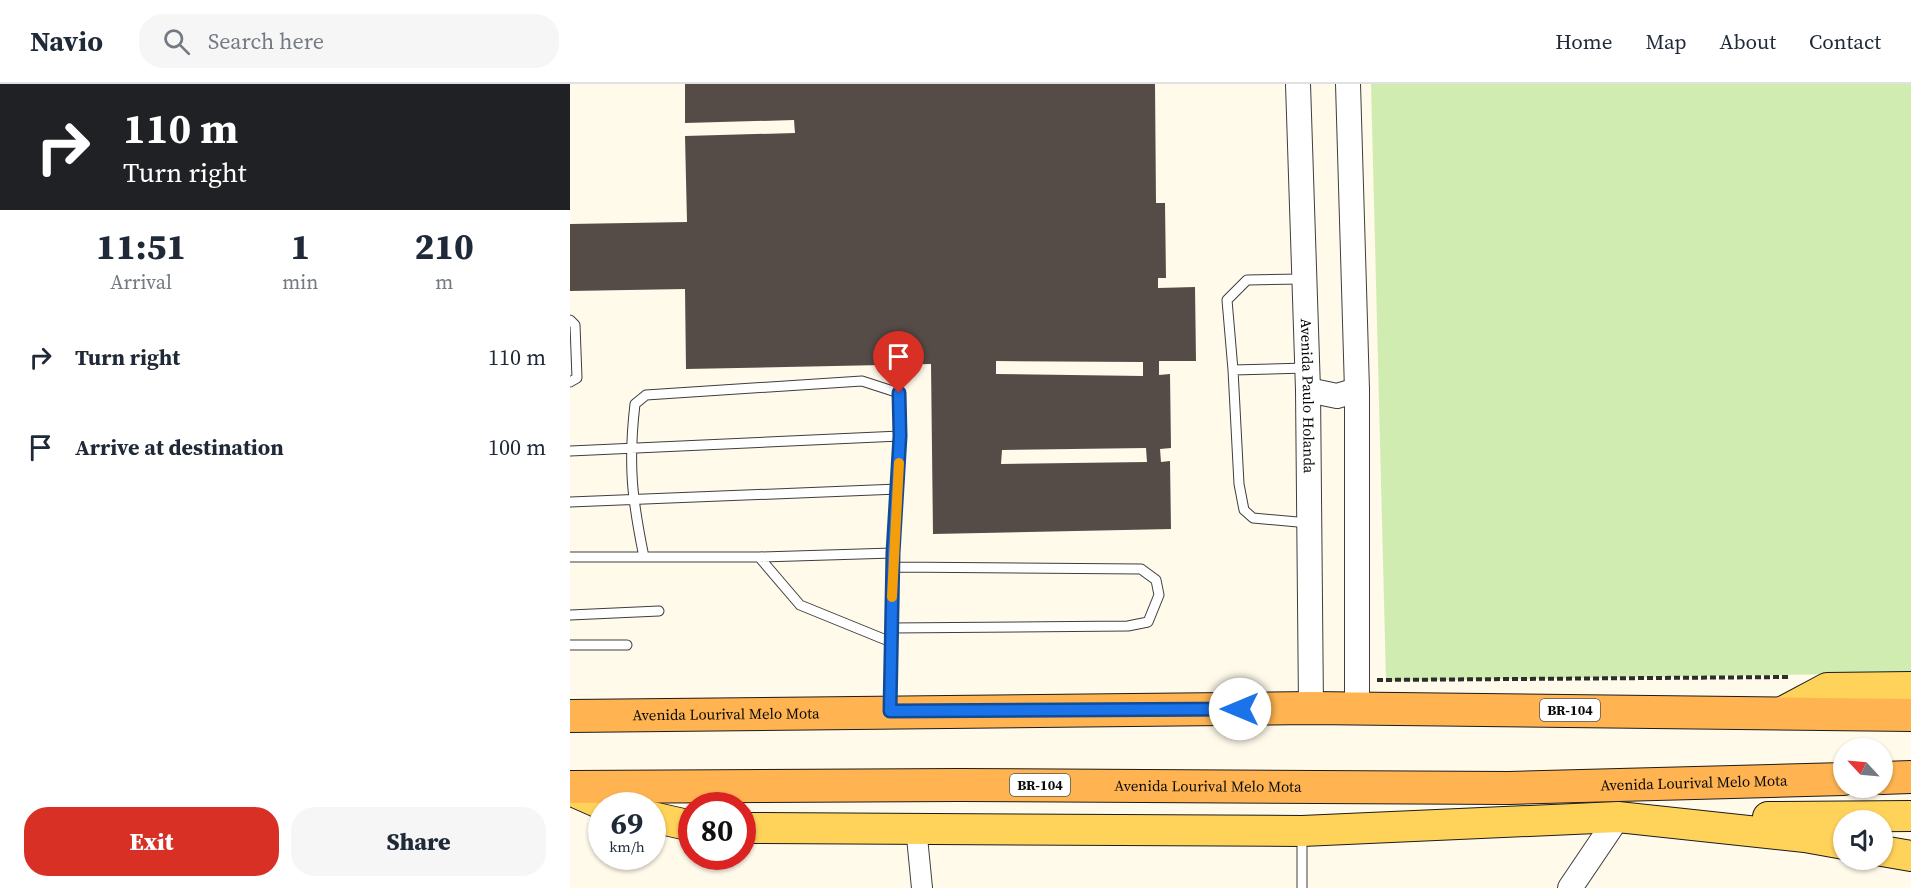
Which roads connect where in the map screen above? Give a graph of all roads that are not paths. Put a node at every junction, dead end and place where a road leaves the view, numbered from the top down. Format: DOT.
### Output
graph roads {
  1 [pos="1303,87"];
  2 [pos="1343,87"];
  3 [pos="1305,279"];
  4 [pos="570,320"];
  5 [pos="1233,370"];
  6 [pos="1308,379"];
  7 [pos="570,382"];
  8 [pos="1357,390"];
  9 [pos="900,436"];
  10 [pos="630,449"];
  11 [pos="570,451"];
  12 [pos="897,489"];
  13 [pos="632,500"];
  14 [pos="570,502"];
  15 [pos="1309,523"];
  16 [pos="893,553"];
  17 [pos="570,557"];
  18 [pos="644,557"];
  19 [pos="759,557"];
  20 [pos="893,567"];
  21 [pos="659,611"];
  22 [pos="570,615"];
  23 [pos="891,628"];
  24 [pos="891,642"];
  25 [pos="570,645"];
  26 [pos="627,645"];
  27 [pos="1911,687"];
  28 [pos="1311,708"];
  29 [pos="1357,708"];
  30 [pos="890,711"];
  31 [pos="1782,712"];
  32 [pos="1911,715"];
  33 [pos="570,716"];
  34 [pos="1911,777"];
  35 [pos="1893,778"];
  36 [pos="1833,779"];
  37 [pos="570,789"];
  38 [pos="588,798"];
  39 [pos="1911,816"];
  40 [pos="1618,818"];
  41 [pos="916,827"];
  42 [pos="756,828"];
  43 [pos="1302,831"];
  44 [pos="1833,842"];
  45 [pos="1893,853"];
  46 [pos="1911,856"];
  47 [pos="922,888"];
  48 [pos="1302,888"];
  49 [pos="1570,888"];
  1 -- 3 [label="street, Avenida Paulo Holanda"];
  2 -- 8 [label="street"];
  3 -- 5 [label="lane"];
  3 -- 6 [label="street, Avenida Paulo Holanda"];
  4 -- 7 [label="lane"];
  5 -- 6 [label="lane"];
  5 -- 15 [label="lane"];
  6 -- 8 [label="street"];
  6 -- 15 [label="street, Avenida Paulo Holanda"];
  8 -- 29 [label="street"];
  9 -- 10 [label="lane"];
  9 -- 10 [label="lane"];
  9 -- 12 [label="lane"];
  10 -- 11 [label="lane"];
  10 -- 13 [label="lane"];
  12 -- 13 [label="lane"];
  12 -- 16 [label="lane"];
  13 -- 14 [label="lane"];
  13 -- 18 [label="lane"];
  15 -- 28 [label="street, Avenida Paulo Holanda"];
  16 -- 19 [label="lane"];
  16 -- 20 [label="lane"];
  17 -- 18 [label="lane"];
  18 -- 19 [label="lane"];
  19 -- 24 [label="lane"];
  20 -- 23 [label="lane"];
  20 -- 23 [label="lane"];
  21 -- 22 [label="lane"];
  23 -- 24 [label="lane"];
  24 -- 30 [label="lane"];
  25 -- 26 [label="lane"];
  27 -- 31 [label="main road, Avenida Lourival Melo Mota"];
  28 -- 29 [label="highway, Avenida Lourival Melo Mota / BR-104"];
  28 -- 30 [label="highway, Avenida Lourival Melo Mota / BR-104"];
  29 -- 31 [label="highway, Avenida Lourival Melo Mota / BR-104"];
  30 -- 33 [label="highway, Avenida Lourival Melo Mota / BR-104"];
  31 -- 32 [label="highway, Avenida Lourival Melo Mota / BR-104"];
  34 -- 35 [label="highway"];
  36 -- 37 [label="highway, Avenida Lourival Melo Mota / BR-104"];
  37 -- 38 [label="main road, Avenida Lourival Melo Mota"];
  39 -- 40 [label="main road"];
  40 -- 43 [label="main road"];
  40 -- 44 [label="main road"];
  40 -- 49 [label="street"];
  41 -- 42 [label="main road"];
  41 -- 43 [label="main road"];
  41 -- 47 [label="street"];
  43 -- 48 [label="lane"];
  45 -- 46 [label="main road"];
}
